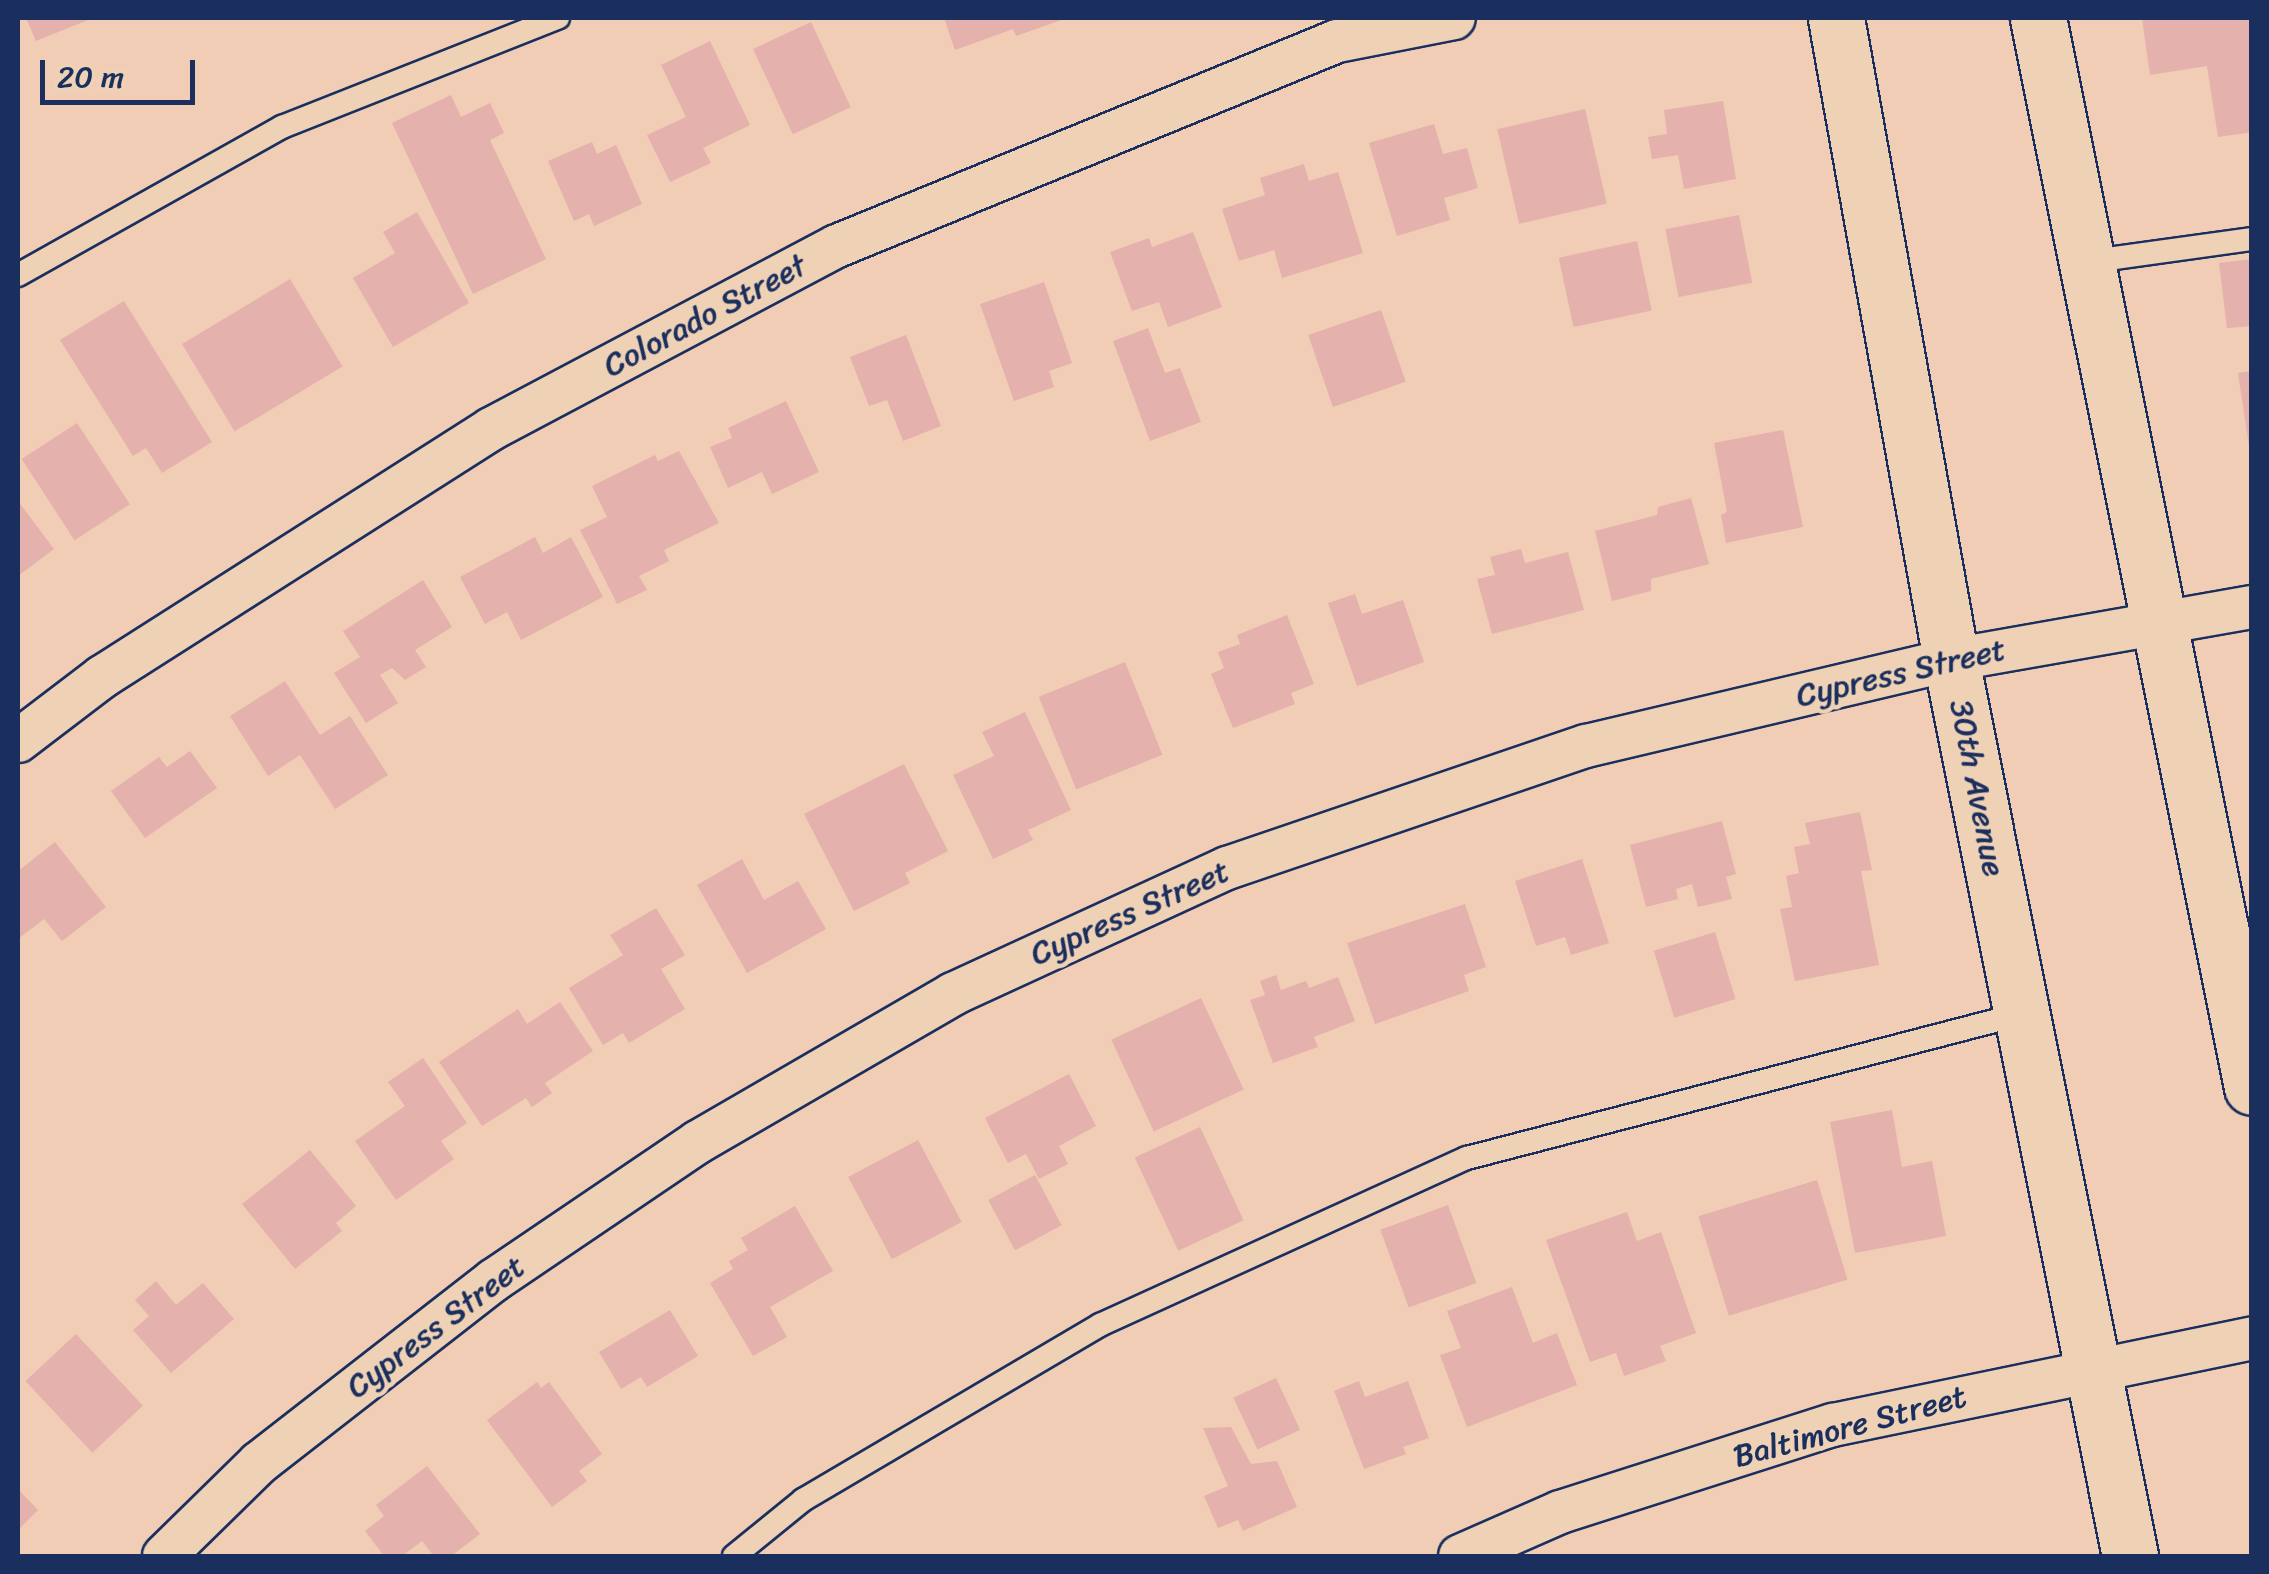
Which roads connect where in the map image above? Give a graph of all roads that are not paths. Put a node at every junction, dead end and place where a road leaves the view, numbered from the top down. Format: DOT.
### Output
graph roads {
  1 [pos="558,18"];
  2 [pos="1454,18"];
  3 [pos="1836,18"];
  4 [pos="2038,18"];
  5 [pos="2252,239"];
  6 [pos="2086,262"];
  7 [pos="18,275"];
  8 [pos="2252,607"];
  9 [pos="2157,620"];
  10 [pos="1951,660"];
  11 [pos="18,741"];
  12 [pos="2021,1014"];
  13 [pos="2252,1087"];
  14 [pos="2252,1338"];
  15 [pos="2096,1368"];
  16 [pos="164,1556"];
  17 [pos="734,1556"];
  18 [pos="1460,1556"];
  19 [pos="2130,1556"];
  1 -- 7 [label="lane"];
  2 -- 11 [label="street, Colorado Street"];
  3 -- 10 [label="street, 30th Avenue"];
  4 -- 6 [label="street"];
  5 -- 6 [label="lane"];
  6 -- 9 [label="street"];
  8 -- 9 [label="street, Cypress Street"];
  9 -- 10 [label="street, Cypress Street"];
  9 -- 13 [label="street"];
  10 -- 12 [label="street, 30th Avenue"];
  10 -- 16 [label="street, Cypress Street"];
  12 -- 15 [label="street, 30th Avenue"];
  12 -- 17 [label="lane"];
  14 -- 15 [label="street, Baltimore Street"];
  15 -- 18 [label="street, Baltimore Street"];
  15 -- 19 [label="street, 30th Avenue"];
}
